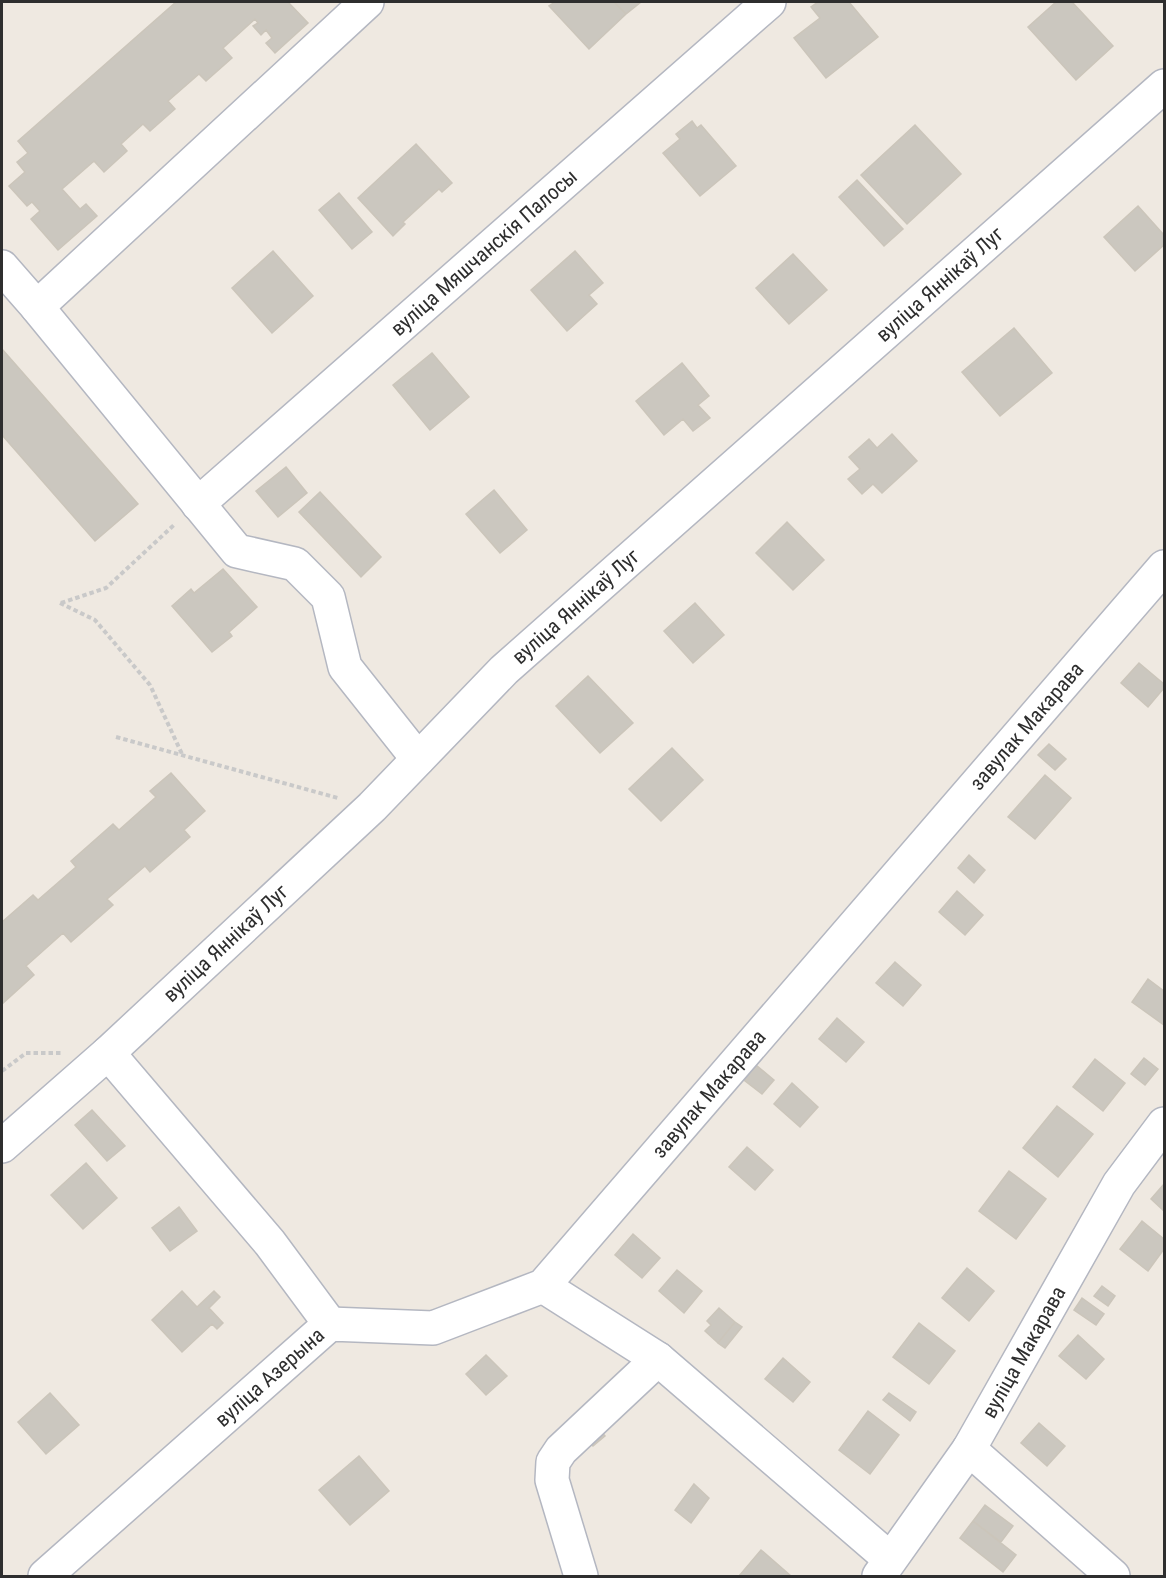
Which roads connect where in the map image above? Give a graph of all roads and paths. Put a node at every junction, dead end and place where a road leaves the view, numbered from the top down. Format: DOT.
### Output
graph roads {
  1 [pos="367,2"];
  2 [pos="769,2"];
  3 [pos="1164,86"];
  4 [pos="2,267"];
  5 [pos="37,307"];
  6 [pos="198,504"];
  7 [pos="1164,567"];
  8 [pos="116,737"];
  9 [pos="182,755"];
  10 [pos="418,759"];
  11 [pos="372,807"];
  12 [pos="61,1053"];
  13 [pos="108,1053"];
  14 [pos="2,1071"];
  15 [pos="1164,1124"];
  16 [pos="2,1146"];
  17 [pos="543,1286"];
  18 [pos="330,1324"];
  19 [pos="658,1359"];
  20 [pos="969,1449"];
  21 [pos="884,1568"];
  22 [pos="45,1576"];
  23 [pos="581,1576"];
  24 [pos="1113,1576"];
  1 -- 5 [label="street"];
  2 -- 6 [label="street, вуліца Мяшчанскія Палосы"];
  3 -- 10 [label="street, вуліца Яннікаў Луг"];
  4 -- 5 [label="street"];
  5 -- 6 [label="street"];
  6 -- 9 [label="path"];
  6 -- 10 [label="street"];
  7 -- 17 [label="street, завулак Макарава"];
  8 -- 9 [label="path"];
  9 -- 11 [label="path"];
  10 -- 11 [label="street, вуліца Яннікаў Луг"];
  11 -- 13 [label="street, вуліца Яннікаў Луг"];
  12 -- 14 [label="path"];
  13 -- 16 [label="street, вуліца Яннікаў Луг"];
  13 -- 18 [label="street"];
  15 -- 20 [label="street, вуліца Макарава"];
  17 -- 18 [label="street, вуліца Азерына"];
  17 -- 19 [label="street"];
  18 -- 22 [label="street, вуліца Азерына"];
  19 -- 21 [label="street"];
  19 -- 23 [label="street"];
  20 -- 21 [label="street, вуліца Макарава"];
  20 -- 24 [label="street"];
}
